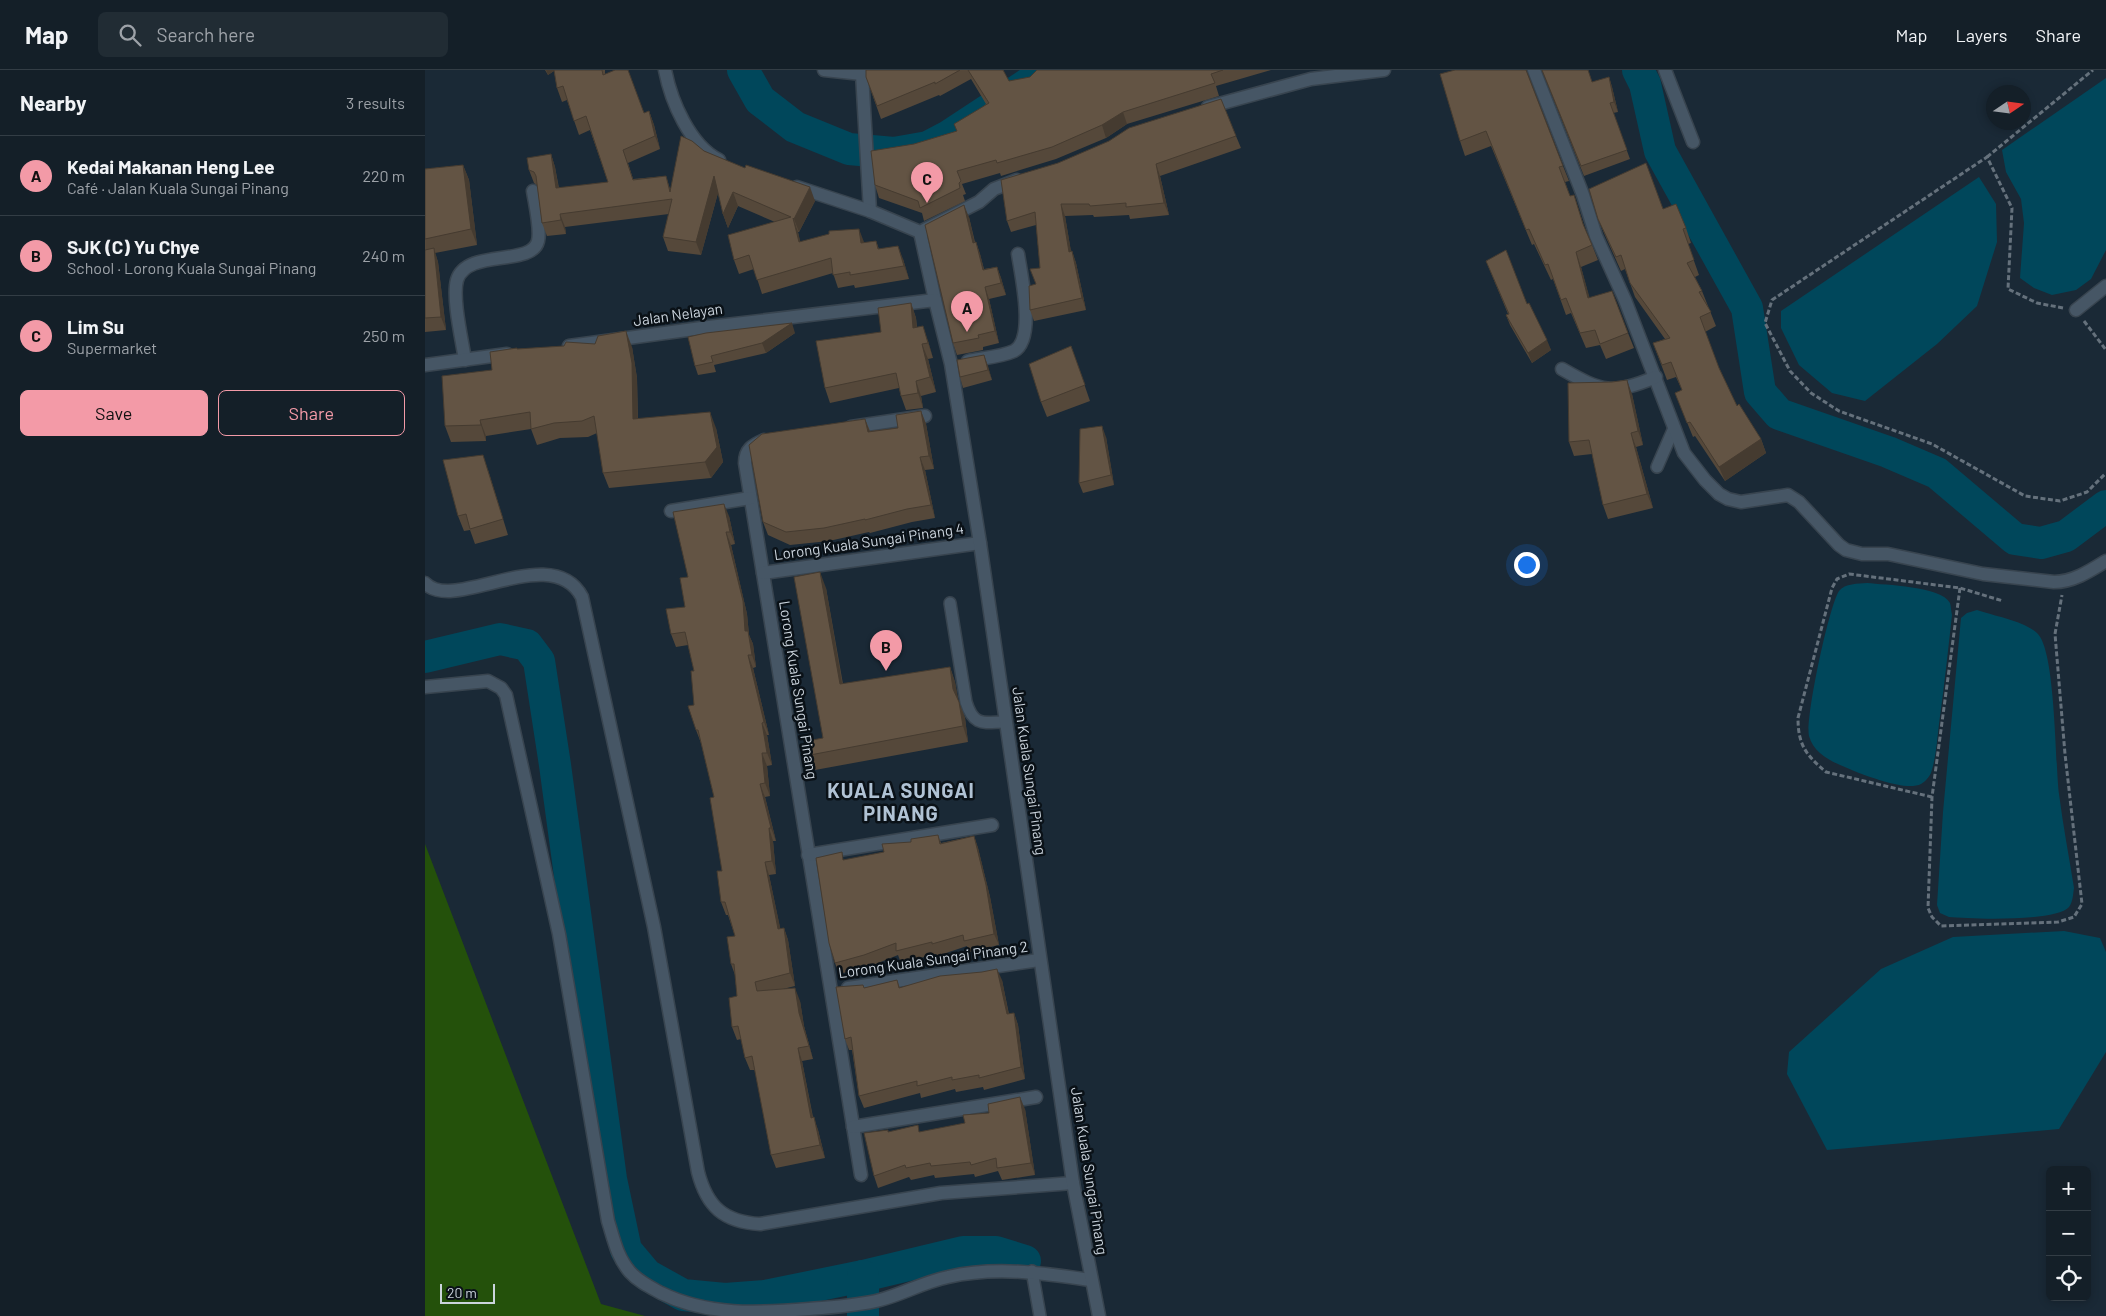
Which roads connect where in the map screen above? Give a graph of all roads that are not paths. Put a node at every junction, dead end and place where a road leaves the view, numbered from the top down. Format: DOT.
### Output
graph roads {
  1 [pos="665,70"];
  2 [pos="824,70"];
  3 [pos="1384,70"];
  4 [pos="1534,70"];
  5 [pos="1665,70"];
  6 [pos="866,72"];
  7 [pos="1193,111"];
  8 [pos="1693,142"];
  9 [pos="729,164"];
  10 [pos="1029,176"];
  11 [pos="785,183"];
  12 [pos="533,191"];
  13 [pos="869,211"];
  14 [pos="920,232"];
  15 [pos="1019,254"];
  16 [pos="2106,286"];
  17 [pos="935,300"];
  18 [pos="2076,310"];
  19 [pos="553,348"];
  20 [pos="524,352"];
  21 [pos="465,360"];
  22 [pos="951,364"];
  23 [pos="425,365"];
  24 [pos="1562,369"];
  25 [pos="1656,377"];
  26 [pos="925,416"];
  27 [pos="1674,428"];
  28 [pos="836,429"];
  29 [pos="779,437"];
  30 [pos="1657,467"];
  31 [pos="750,498"];
  32 [pos="671,511"];
  33 [pos="979,542"];
  34 [pos="2106,561"];
  35 [pos="763,573"];
  36 [pos="425,583"];
  37 [pos="950,603"];
  38 [pos="425,687"];
  39 [pos="1006,722"];
  40 [pos="992,825"];
  41 [pos="808,855"];
  42 [pos="1039,960"];
  43 [pos="831,991"];
  44 [pos="1036,1097"];
  45 [pos="853,1127"];
  46 [pos="861,1175"];
  47 [pos="1073,1183"];
  48 [pos="1032,1271"];
  49 [pos="1090,1280"];
  50 [pos="825,1312"];
  51 [pos="762,1314"];
  52 [pos="1039,1316"];
  53 [pos="1099,1316"];
  1 -- 9 [label="street"];
  2 -- 6 [label="street"];
  3 -- 7 [label="street"];
  4 -- 25 [label="street"];
  5 -- 8 [label="street"];
  6 -- 13 [label="street"];
  10 -- 14 [label="street"];
  11 -- 13 [label="street"];
  12 -- 21 [label="street"];
  13 -- 14 [label="street"];
  14 -- 17 [label="street, Jalan Kuala Sungai Pinang"];
  15 -- 22 [label="street"];
  16 -- 18 [label="street"];
  17 -- 19 [label="street, Jalan Nelayan"];
  17 -- 22 [label="street, Jalan Kuala Sungai Pinang"];
  20 -- 21 [label="street"];
  21 -- 23 [label="street"];
  22 -- 33 [label="street, Jalan Kuala Sungai Pinang"];
  24 -- 25 [label="street"];
  25 -- 27 [label="street"];
  26 -- 28 [label="street"];
  27 -- 30 [label="lane"];
  27 -- 34 [label="street"];
  29 -- 31 [label="street, Lorong Kuala Sungai Pinang"];
  31 -- 32 [label="street"];
  31 -- 35 [label="street, Lorong Kuala Sungai Pinang"];
  33 -- 35 [label="street, Lorong Kuala Sungai Pinang 4"];
  33 -- 39 [label="street, Jalan Kuala Sungai Pinang"];
  35 -- 41 [label="street, Lorong Kuala Sungai Pinang"];
  36 -- 47 [label="street"];
  37 -- 39 [label="lane"];
  38 -- 51 [label="street"];
  39 -- 42 [label="street, Jalan Kuala Sungai Pinang"];
  40 -- 41 [label="street"];
  41 -- 43 [label="street, Lorong Kuala Sungai Pinang"];
  42 -- 43 [label="street, Lorong Kuala Sungai Pinang 2"];
  42 -- 47 [label="street, Jalan Kuala Sungai Pinang"];
  43 -- 45 [label="street, Lorong Kuala Sungai Pinang"];
  44 -- 45 [label="street"];
  45 -- 46 [label="street, Lorong Kuala Sungai Pinang"];
  47 -- 49 [label="street, Jalan Kuala Sungai Pinang"];
  48 -- 49 [label="street"];
  48 -- 50 [label="street"];
  48 -- 52 [label="lane"];
  49 -- 53 [label="street, Jalan Kuala Sungai Pinang"];
  50 -- 51 [label="street"];
}
